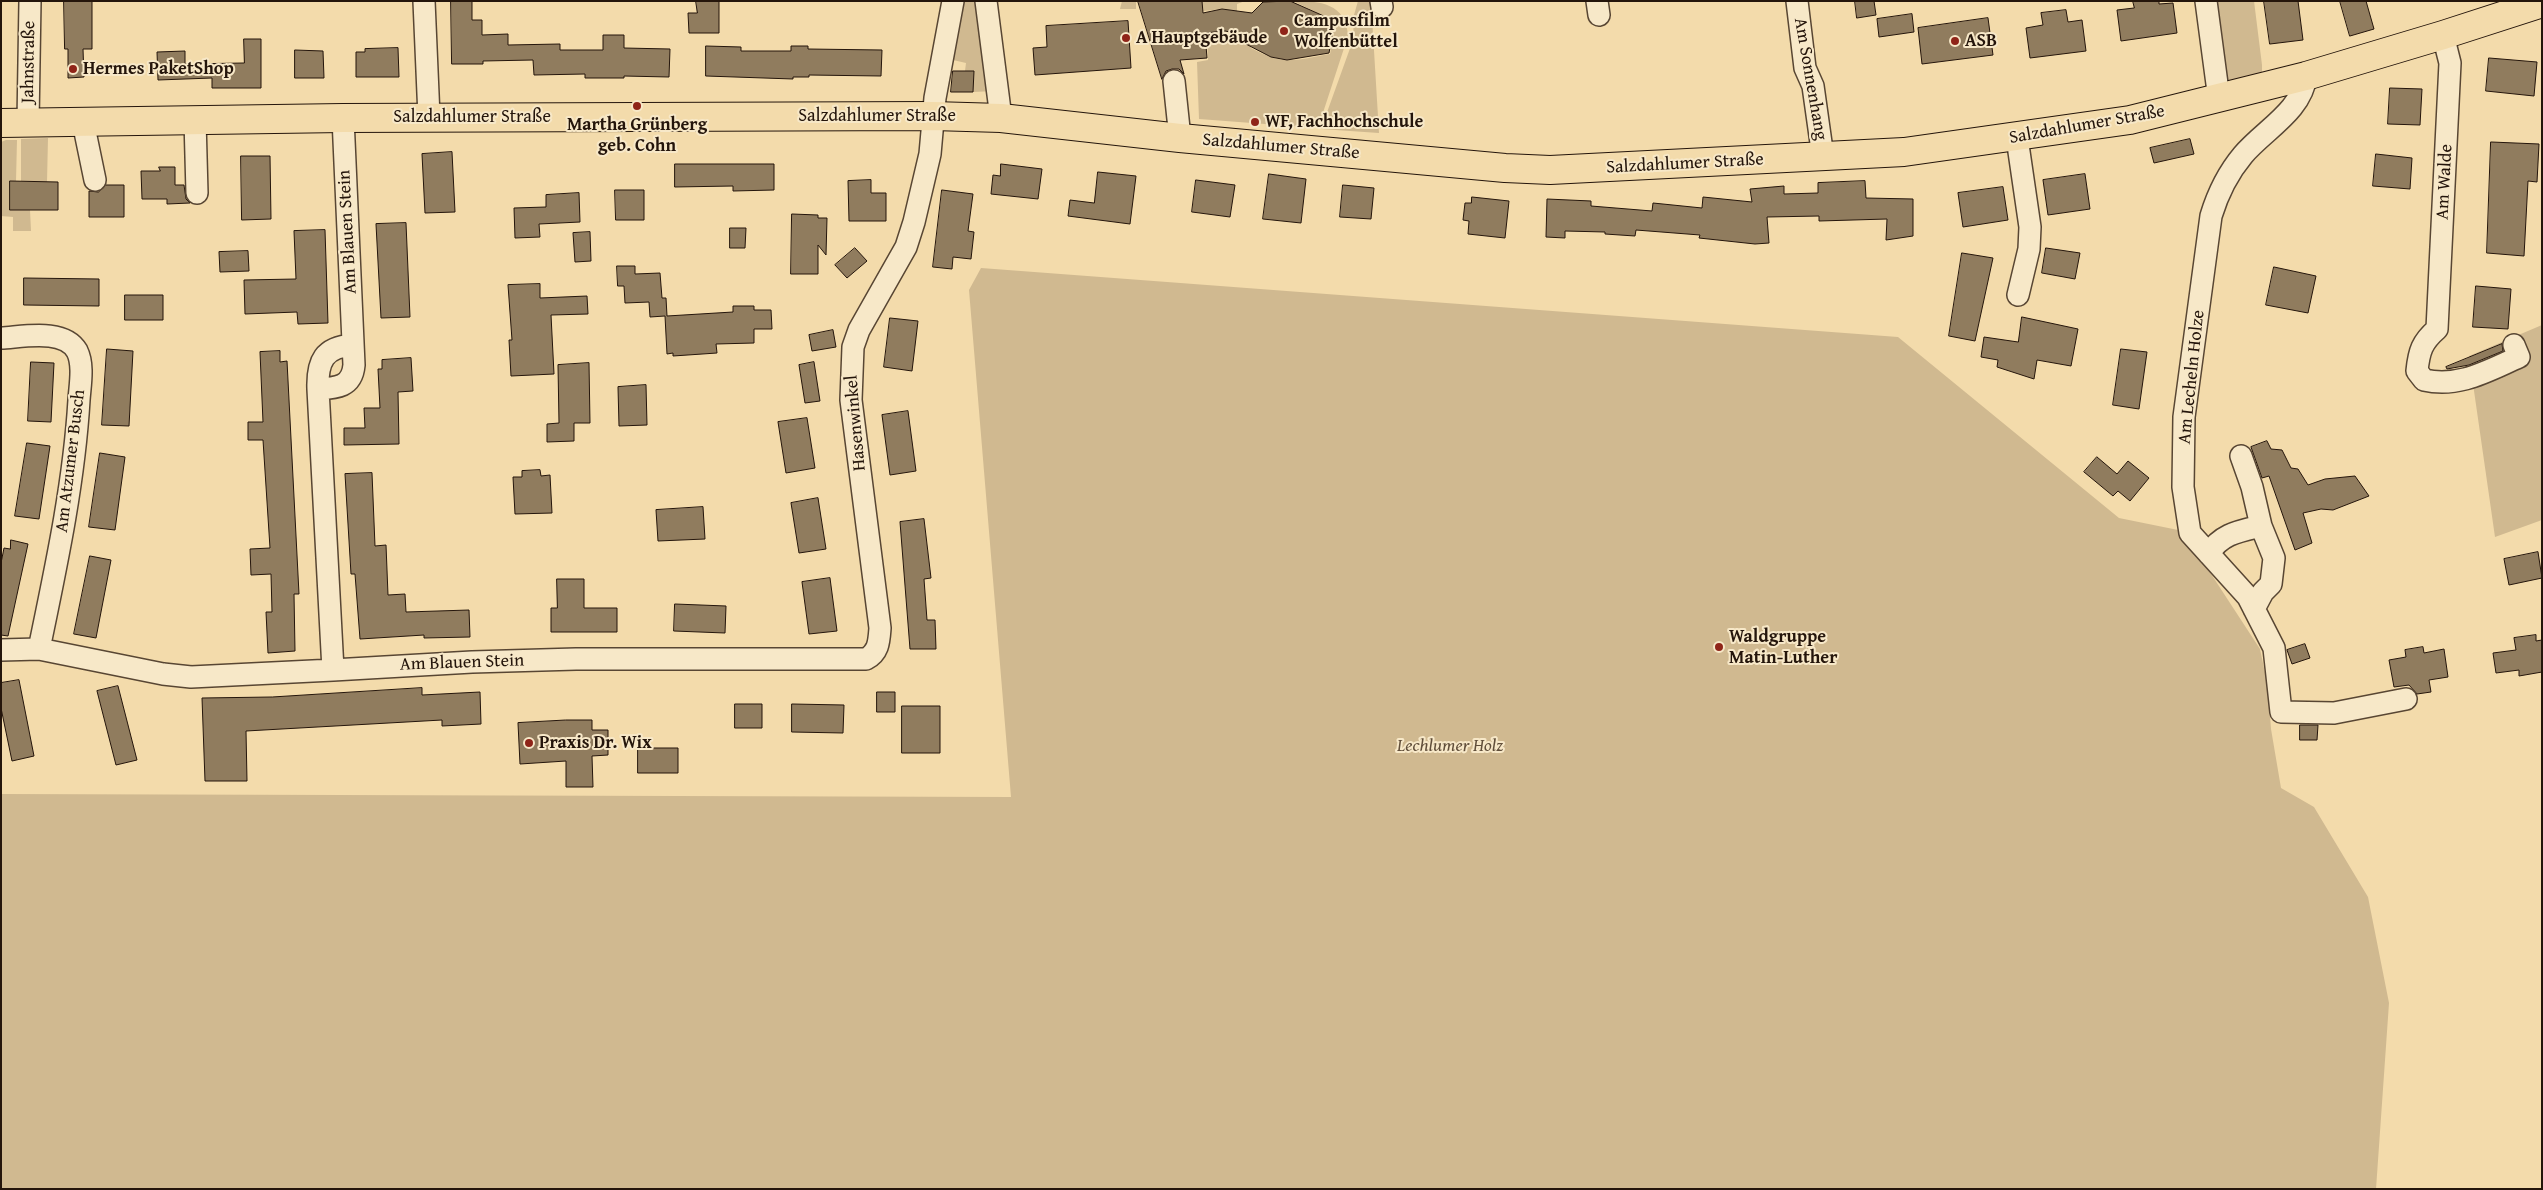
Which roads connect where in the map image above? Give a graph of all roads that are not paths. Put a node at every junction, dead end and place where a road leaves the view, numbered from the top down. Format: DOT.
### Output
graph roads {
  1 [pos="30,1"];
  2 [pos="424,1"];
  3 [pos="953,1"];
  4 [pos="986,1"];
  5 [pos="1797,1"];
  6 [pos="2206,1"];
  7 [pos="2542,3"];
  8 [pos="2443,35"];
  9 [pos="2306,76"];
  10 [pos="1174,81"];
  11 [pos="2219,99"];
  12 [pos="933,116"];
  13 [pos="343,118"];
  14 [pos="429,118"];
  15 [pos="1001,118"];
  16 [pos="195,120"];
  17 [pos="1,122"];
  18 [pos="28,122"];
  19 [pos="83,122"];
  20 [pos="1180,138"];
  21 [pos="2017,138"];
  22 [pos="1823,157"];
  23 [pos="95,180"];
  24 [pos="197,193"];
  25 [pos="2018,295"];
  26 [pos="1,338"];
  27 [pos="353,345"];
  28 [pos="2514,345"];
  29 [pos="318,389"];
  30 [pos="2241,456"];
  31 [pos="2261,526"];
  32 [pos="2209,554"];
  33 [pos="2254,609"];
  34 [pos="40,649"];
  35 [pos="1,650"];
  36 [pos="872,655"];
  37 [pos="333,670"];
  38 [pos="2406,699"];
  1 -- 18 [label="street, Jahnstraße"];
  2 -- 14 [label="street"];
  3 -- 12 [label="street, Hasenwinkel"];
  4 -- 15 [label="street"];
  5 -- 22 [label="street, Am Sonnenhang"];
  6 -- 11 [label="street"];
  7 -- 8 [label="main road, Salzdahlumer Straße"];
  8 -- 9 [label="main road, Salzdahlumer Straße"];
  8 -- 28 [label="street, Am Walde"];
  9 -- 11 [label="main road, Salzdahlumer Straße"];
  9 -- 32 [label="street, Am Lecheln Holze"];
  10 -- 20 [label="street"];
  11 -- 21 [label="main road, Salzdahlumer Straße"];
  12 -- 14 [label="main road, Salzdahlumer Straße"];
  12 -- 15 [label="main road, Salzdahlumer Straße"];
  12 -- 36 [label="street, Hasenwinkel"];
  13 -- 14 [label="main road, Salzdahlumer Straße"];
  13 -- 16 [label="main road, Salzdahlumer Straße"];
  13 -- 27 [label="street, Am Blauen Stein"];
  15 -- 20 [label="main road, Salzdahlumer Straße"];
  16 -- 19 [label="main road, Salzdahlumer Straße"];
  16 -- 24 [label="street"];
  17 -- 18 [label="main road, Salzdahlumer Straße"];
  18 -- 19 [label="main road, Salzdahlumer Straße"];
  19 -- 23 [label="street"];
  20 -- 22 [label="main road, Salzdahlumer Straße"];
  21 -- 22 [label="main road, Salzdahlumer Straße"];
  21 -- 25 [label="street"];
  26 -- 34 [label="street, Am Atzumer Busch"];
  27 -- 29 [label="street"];
  27 -- 29 [label="street, Am Blauen Stein"];
  29 -- 37 [label="street"];
  30 -- 31 [label="street"];
  31 -- 32 [label="street"];
  31 -- 33 [label="street"];
  32 -- 33 [label="street, Am Lecheln Holze"];
  33 -- 38 [label="street, Am Lecheln Holze"];
  34 -- 35 [label="street"];
  34 -- 37 [label="street"];
  36 -- 37 [label="street, Am Blauen Stein"];
}
